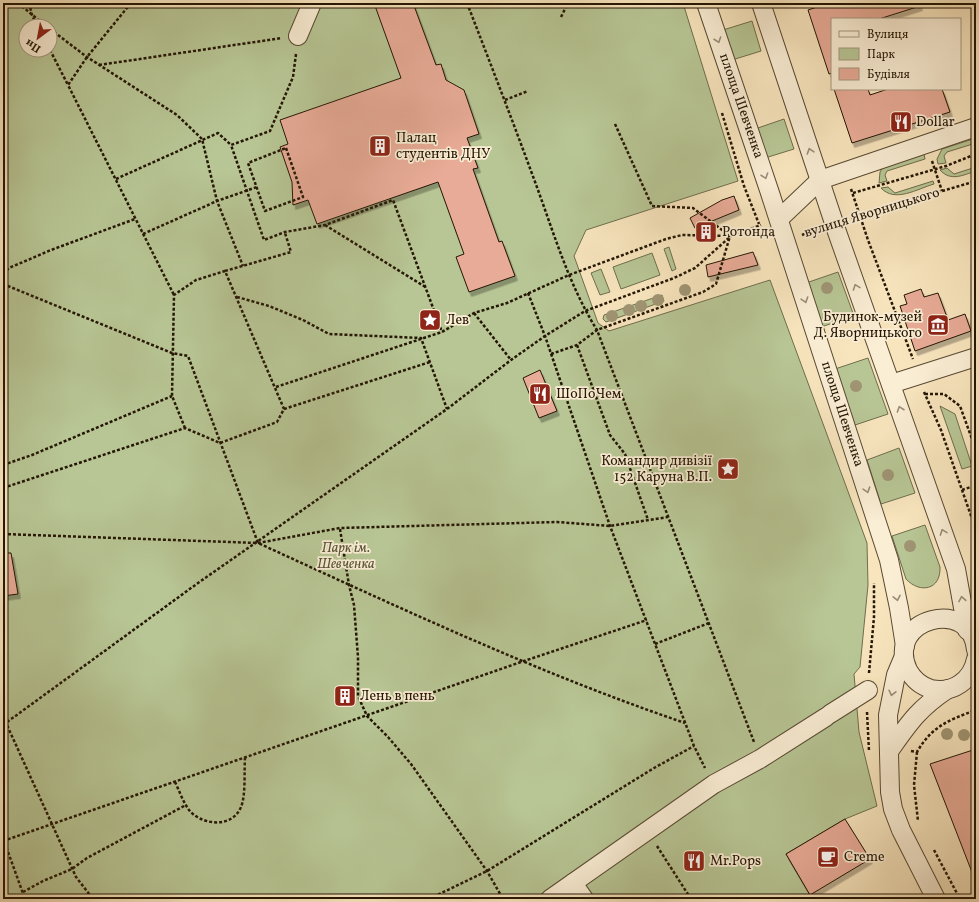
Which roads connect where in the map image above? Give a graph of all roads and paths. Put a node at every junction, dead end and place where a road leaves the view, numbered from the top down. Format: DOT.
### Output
graph roads {
  1 [pos="18,3"];
  2 [pos="29,3"];
  3 [pos="131,3"];
  4 [pos="312,3"];
  5 [pos="467,3"];
  6 [pos="568,3"];
  7 [pos="706,3"];
  8 [pos="761,3"];
  9 [pos="32,15"];
  10 [pos="561,17"];
  11 [pos="33,18"];
  12 [pos="36,18"];
  13 [pos="58,35"];
  14 [pos="298,36"];
  15 [pos="87,57"];
  16 [pos="54,58"];
  17 [pos="99,65"];
  18 [pos="68,85"];
  19 [pos="528,90"];
  20 [pos="505,100"];
  21 [pos="721,110"];
  22 [pos="615,124"];
  23 [pos="976,126"];
  24 [pos="202,139"];
  25 [pos="926,143"];
  26 [pos="231,145"];
  27 [pos="976,154"];
  28 [pos="934,168"];
  29 [pos="846,171"];
  30 [pos="116,179"];
  31 [pos="820,180"];
  32 [pos="976,180"];
  33 [pos="257,187"];
  34 [pos="247,191"];
  35 [pos="942,191"];
  36 [pos="853,193"];
  37 [pos="217,201"];
  38 [pos="860,216"];
  39 [pos="135,219"];
  40 [pos="779,219"];
  41 [pos="834,224"];
  42 [pos="325,225"];
  43 [pos="760,225"];
  44 [pos="285,232"];
  45 [pos="762,232"];
  46 [pos="143,234"];
  47 [pos="731,236"];
  48 [pos="786,240"];
  49 [pos="243,266"];
  50 [pos="225,271"];
  51 [pos="3,274"];
  52 [pos="569,275"];
  53 [pos="3,284"];
  54 [pos="427,288"];
  55 [pos="528,293"];
  56 [pos="174,295"];
  57 [pos="237,297"];
  58 [pos="585,311"];
  59 [pos="474,313"];
  60 [pos="597,330"];
  61 [pos="442,332"];
  62 [pos="545,336"];
  63 [pos="421,338"];
  64 [pos="577,344"];
  65 [pos="172,353"];
  66 [pos="551,354"];
  67 [pos="976,357"];
  68 [pos="511,360"];
  69 [pos="430,362"];
  70 [pos="919,376"];
  71 [pos="891,384"];
  72 [pos="276,387"];
  73 [pos="924,394"];
  74 [pos="172,396"];
  75 [pos="284,409"];
  76 [pos="447,409"];
  77 [pos="185,428"];
  78 [pos="220,443"];
  79 [pos="976,450"];
  80 [pos="3,465"];
  81 [pos="976,485"];
  82 [pos="3,488"];
  83 [pos="962,490"];
  84 [pos="668,517"];
  85 [pos="648,520"];
  86 [pos="610,526"];
  87 [pos="340,528"];
  88 [pos="976,530"];
  89 [pos="3,534"];
  90 [pos="258,543"];
  91 [pos="873,578"];
  92 [pos="349,585"];
  93 [pos="647,620"];
  94 [pos="709,623"];
  95 [pos="973,640"];
  96 [pos="655,644"];
  97 [pos="905,651"];
  98 [pos="976,659"];
  99 [pos="524,661"];
  100 [pos="976,680"];
  101 [pos="3,681"];
  102 [pos="952,688"];
  103 [pos="868,690"];
  104 [pos="976,710"];
  105 [pos="367,716"];
  106 [pos="685,723"];
  107 [pos="4,724"];
  108 [pos="694,746"];
  109 [pos="869,749"];
  110 [pos="890,750"];
  111 [pos="910,750"];
  112 [pos="917,752"];
  113 [pos="245,758"];
  114 [pos="760,759"];
  115 [pos="175,782"];
  116 [pos="714,784"];
  117 [pos="186,805"];
  118 [pos="919,822"];
  119 [pos="52,824"];
  120 [pos="647,830"];
  121 [pos="3,840"];
  122 [pos="930,843"];
  123 [pos="72,869"];
  124 [pos="487,871"];
  125 [pos="573,883"];
  126 [pos="23,892"];
  127 [pos="26,899"];
  128 [pos="93,899"];
  129 [pos="429,899"];
  130 [pos="503,899"];
  131 [pos="550,899"];
  132 [pos="584,899"];
  133 [pos="691,899"];
  134 [pos="936,899"];
  135 [pos="960,899"];
  1 -- 9 [label="path"];
  2 -- 9 [label="path"];
  3 -- 15 [label="path"];
  4 -- 14 [label="street"];
  5 -- 20 [label="path"];
  6 -- 10 [label="path"];
  7 -- 40 [label="street, площа Шевченка, one-way"];
  31 -- 8 [label="street, one-way"];
  9 -- 11 [label="path"];
  9 -- 12 [label="path"];
  13 -- 15 [label="path"];
  14 -- 17 [label="path"];
  14 -- 26 [label="path"];
  15 -- 17 [label="path"];
  15 -- 18 [label="path"];
  16 -- 18 [label="path"];
  17 -- 24 [label="path"];
  18 -- 30 [label="path"];
  19 -- 20 [label="path"];
  20 -- 52 [label="path"];
  21 -- 43 [label="path"];
  22 -- 47 [label="path"];
  23 -- 25 [label="street, вулиця Яворницького"];
  24 -- 26 [label="path"];
  24 -- 30 [label="path"];
  24 -- 37 [label="path"];
  25 -- 28 [label="path"];
  25 -- 29 [label="street, вулиця Яворницького"];
  26 -- 34 [label="path"];
  27 -- 28 [label="path"];
  28 -- 35 [label="path"];
  28 -- 36 [label="path"];
  29 -- 31 [label="street, вулиця Яворницького"];
  29 -- 36 [label="path"];
  30 -- 39 [label="path"];
  31 -- 40 [label="street, вулиця Яворницького"];
  31 -- 41 [label="street"];
  32 -- 35 [label="path, вулиця Яворницького"];
  33 -- 33 [label="path"];
  33 -- 34 [label="path"];
  34 -- 37 [label="path"];
  34 -- 44 [label="path"];
  35 -- 38 [label="path, вулиця Яворницького"];
  36 -- 38 [label="path"];
  37 -- 46 [label="path"];
  37 -- 49 [label="path"];
  38 -- 41 [label="path, вулиця Яворницького"];
  38 -- 70 [label="path"];
  39 -- 46 [label="path"];
  39 -- 51 [label="path"];
  40 -- 48 [label="street, площа Шевченка"];
  41 -- 48 [label="path, вулиця Яворницького"];
  71 -- 41 [label="street, one-way"];
  42 -- 44 [label="path"];
  42 -- 54 [label="path"];
  42 -- 54 [label="path"];
  43 -- 45 [label="path"];
  43 -- 47 [label="path"];
  44 -- 49 [label="path"];
  46 -- 56 [label="path"];
  47 -- 52 [label="path"];
  47 -- 58 [label="path"];
  47 -- 60 [label="path"];
  48 -- 97 [label="street, площа Шевченка, one-way"];
  49 -- 50 [label="path"];
  50 -- 56 [label="path"];
  50 -- 57 [label="path"];
  52 -- 55 [label="path"];
  52 -- 58 [label="path"];
  53 -- 65 [label="path"];
  54 -- 61 [label="path"];
  55 -- 59 [label="path"];
  55 -- 62 [label="path"];
  56 -- 65 [label="path"];
  57 -- 63 [label="path"];
  57 -- 72 [label="path"];
  58 -- 60 [label="path"];
  58 -- 62 [label="path"];
  59 -- 61 [label="path"];
  59 -- 68 [label="path"];
  60 -- 64 [label="path"];
  60 -- 84 [label="path"];
  61 -- 63 [label="path"];
  62 -- 66 [label="path"];
  62 -- 68 [label="path"];
  63 -- 69 [label="path"];
  63 -- 72 [label="path"];
  64 -- 66 [label="path"];
  64 -- 85 [label="path"];
  65 -- 74 [label="path"];
  65 -- 78 [label="path"];
  66 -- 86 [label="path"];
  67 -- 70 [label="street"];
  68 -- 76 [label="path"];
  69 -- 75 [label="path"];
  69 -- 76 [label="path"];
  70 -- 71 [label="street"];
  70 -- 73 [label="path"];
  95 -- 71 [label="street, one-way"];
  72 -- 75 [label="path"];
  73 -- 79 [label="path"];
  73 -- 83 [label="path"];
  74 -- 77 [label="path"];
  74 -- 80 [label="path"];
  75 -- 78 [label="path"];
  76 -- 90 [label="path"];
  77 -- 78 [label="path"];
  77 -- 82 [label="path"];
  78 -- 90 [label="path"];
  81 -- 83 [label="path"];
  83 -- 88 [label="path"];
  84 -- 85 [label="path"];
  84 -- 94 [label="path"];
  85 -- 86 [label="path"];
  86 -- 87 [label="path"];
  86 -- 93 [label="path"];
  87 -- 90 [label="path"];
  87 -- 92 [label="path"];
  89 -- 90 [label="path"];
  90 -- 92 [label="path"];
  90 -- 107 [label="path"];
  91 -- 103 [label="path"];
  92 -- 99 [label="path"];
  92 -- 105 [label="path"];
  93 -- 96 [label="path"];
  93 -- 99 [label="path"];
  94 -- 96 [label="path"];
  94 -- 114 [label="path"];
  95 -- 97 [label="street"];
  96 -- 106 [label="path"];
  97 -- 102 [label="street"];
  97 -- 110 [label="street, one-way"];
  98 -- 102 [label="street"];
  99 -- 105 [label="path"];
  99 -- 106 [label="path"];
  100 -- 102 [label="street"];
  101 -- 107 [label="path"];
  102 -- 110 [label="street"];
  103 -- 109 [label="path"];
  103 -- 114 [label="street"];
  104 -- 112 [label="path"];
  105 -- 113 [label="path"];
  105 -- 124 [label="path"];
  106 -- 108 [label="path"];
  107 -- 119 [label="path"];
  108 -- 116 [label="path"];
  108 -- 124 [label="path"];
  110 -- 134 [label="street"];
  111 -- 112 [label="path"];
  112 -- 118 [label="path"];
  113 -- 115 [label="path"];
  113 -- 117 [label="path"];
  114 -- 116 [label="street"];
  115 -- 117 [label="path"];
  115 -- 119 [label="path"];
  116 -- 120 [label="street"];
  117 -- 123 [label="path"];
  119 -- 121 [label="path"];
  119 -- 123 [label="path"];
  120 -- 125 [label="street"];
  120 -- 133 [label="path"];
  121 -- 126 [label="path"];
  122 -- 135 [label="path"];
  123 -- 126 [label="path"];
  123 -- 128 [label="path"];
  124 -- 129 [label="path"];
  124 -- 130 [label="path"];
  125 -- 131 [label="street"];
  125 -- 132 [label="street"];
  126 -- 127 [label="path"];
}
